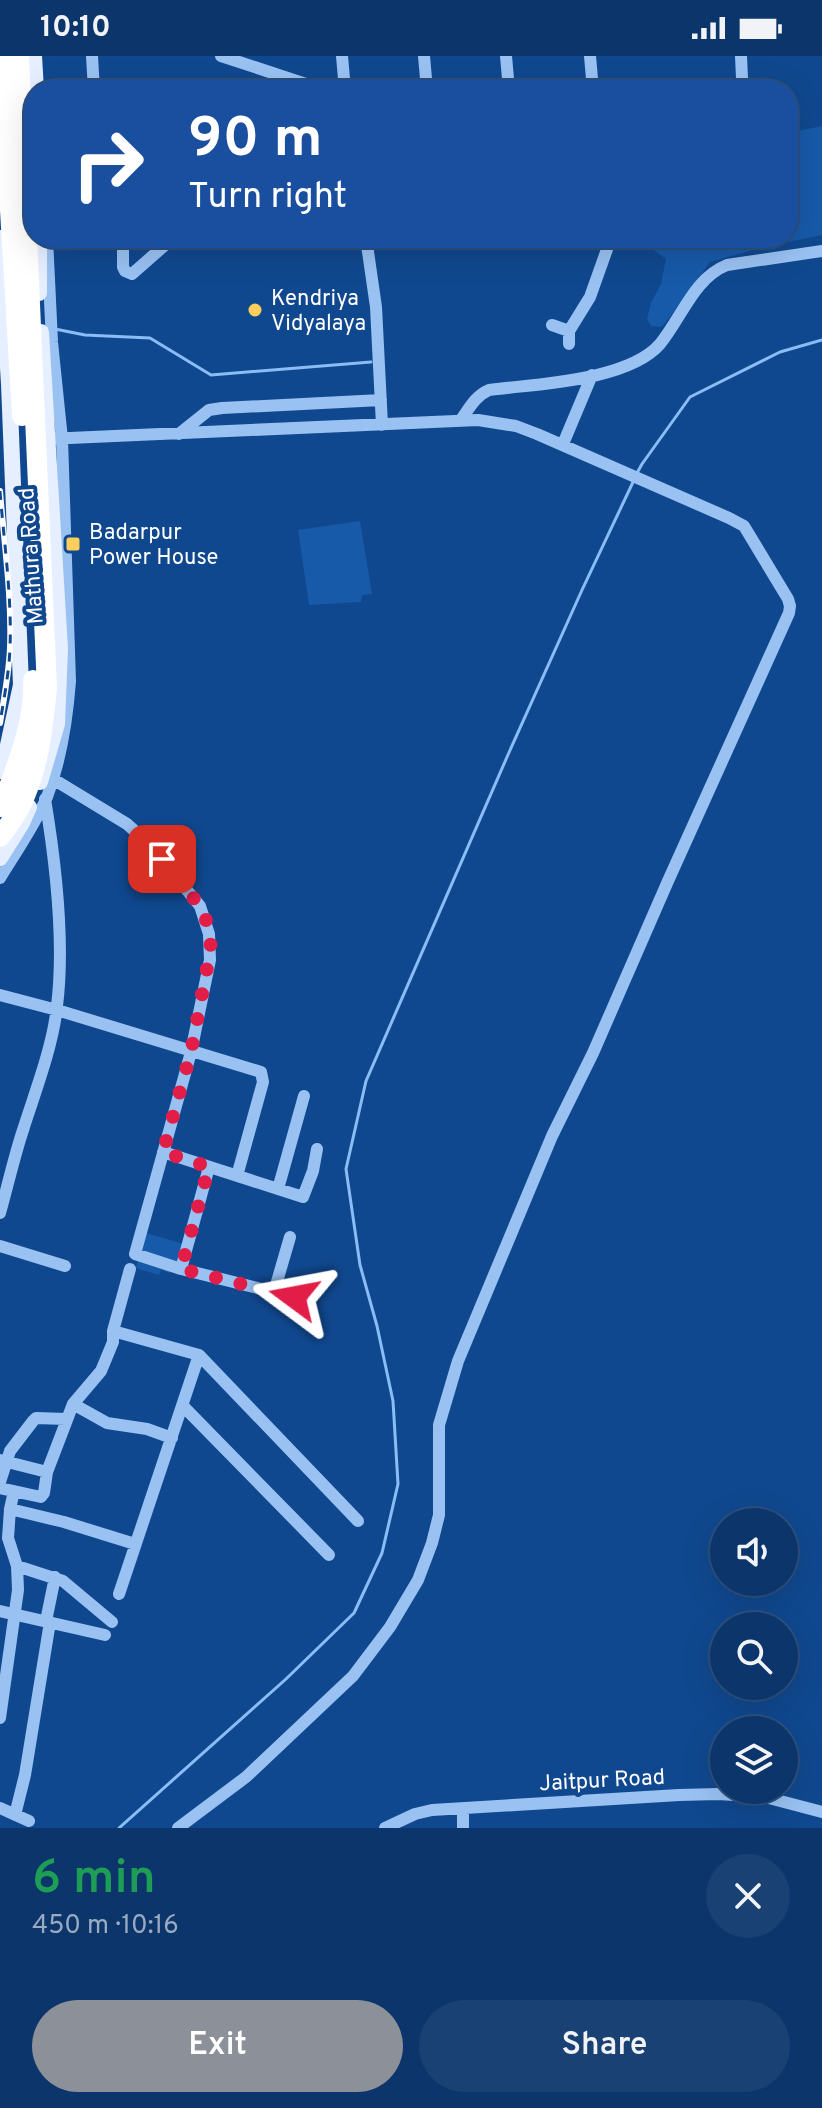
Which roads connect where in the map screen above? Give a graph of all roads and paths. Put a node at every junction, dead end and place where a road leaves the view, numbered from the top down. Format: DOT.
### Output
graph roads {
  1 [pos="1,56"];
  2 [pos="19,56"];
  3 [pos="34,56"];
  4 [pos="92,56"];
  5 [pos="221,56"];
  6 [pos="342,56"];
  7 [pos="424,56"];
  8 [pos="506,56"];
  9 [pos="590,56"];
  10 [pos="741,56"];
  11 [pos="742,78"];
  12 [pos="35,80"];
  13 [pos="93,80"];
  14 [pos="294,80"];
  15 [pos="344,80"];
  16 [pos="426,80"];
  17 [pos="508,80"];
  18 [pos="592,80"];
  19 [pos="24,169"];
  20 [pos="0,238"];
  21 [pos="28,248"];
  22 [pos="40,248"];
  23 [pos="47,248"];
  24 [pos="123,248"];
  25 [pos="162,248"];
  26 [pos="367,248"];
  27 [pos="607,248"];
  28 [pos="822,251"];
  29 [pos="552,325"];
  30 [pos="46,329"];
  31 [pos="592,375"];
  32 [pos="9,393"];
  33 [pos="45,394"];
  34 [pos="381,400"];
  35 [pos="460,421"];
  36 [pos="382,425"];
  37 [pos="179,434"];
  38 [pos="54,439"];
  39 [pos="563,444"];
  40 [pos="8,518"];
  41 [pos="58,522"];
  42 [pos="0,771"];
  43 [pos="47,780"];
  44 [pos="45,801"];
  45 [pos="0,807"];
  46 [pos="0,837"];
  47 [pos="0,858"];
  48 [pos="0,878"];
  49 [pos="0,995"];
  50 [pos="57,1010"];
  51 [pos="191,1052"];
  52 [pos="304,1096"];
  53 [pos="317,1149"];
  54 [pos="163,1152"];
  55 [pos="209,1167"];
  56 [pos="237,1176"];
  57 [pos="278,1189"];
  58 [pos="0,1213"];
  59 [pos="290,1237"];
  60 [pos="0,1246"];
  61 [pos="65,1266"];
  62 [pos="130,1269"];
  63 [pos="181,1269"];
  64 [pos="274,1292"];
  65 [pos="294,1297"];
  66 [pos="113,1331"];
  67 [pos="199,1355"];
  68 [pos="73,1404"];
  69 [pos="183,1406"];
  70 [pos="66,1419"];
  71 [pos="172,1438"];
  72 [pos="3,1461"];
  73 [pos="47,1472"];
  74 [pos="0,1485"];
  75 [pos="14,1491"];
  76 [pos="10,1509"];
  77 [pos="358,1521"];
  78 [pos="135,1544"];
  79 [pos="329,1555"];
  80 [pos="17,1566"];
  81 [pos="55,1577"];
  82 [pos="119,1594"];
  83 [pos="0,1611"];
  84 [pos="16,1615"];
  85 [pos="48,1622"];
  86 [pos="112,1622"];
  87 [pos="105,1635"];
  88 [pos="0,1718"];
  89 [pos="0,1808"];
  90 [pos="822,1812"];
  91 [pos="463,1813"];
  92 [pos="15,1815"];
  93 [pos="822,1820"];
  94 [pos="29,1821"];
  95 [pos="178,1828"];
  96 [pos="385,1828"];
  97 [pos="396,1828"];
  98 [pos="463,1828"];
  1 -- 45 [label="highway, Mathura Road, bridge"];
  2 -- 19 [label="highway, Mathura Road, bridge"];
  3 -- 12 [label="main road"];
  4 -- 13 [label="street"];
  5 -- 14 [label="street"];
  6 -- 15 [label="street"];
  7 -- 16 [label="street"];
  8 -- 17 [label="street"];
  9 -- 18 [label="street"];
  10 -- 11 [label="street"];
  20 -- 32 [label="main road, Mathura Road"];
  21 -- 46 [label="highway, Mathura Road, bridge"];
  22 -- 30 [label="main road, Mathura Road"];
  23 -- 30 [label="street"];
  24 -- 25 [label="street"];
  26 -- 34 [label="street"];
  27 -- 29 [label="street"];
  28 -- 31 [label="street"];
  30 -- 33 [label="main road, Mathura Road"];
  30 -- 38 [label="street"];
  31 -- 35 [label="street"];
  31 -- 39 [label="street"];
  32 -- 33 [label="main road"];
  32 -- 40 [label="main road, Mathura Road"];
  33 -- 38 [label="main road, Mathura Road"];
  34 -- 36 [label="street"];
  34 -- 37 [label="street"];
  35 -- 36 [label="street"];
  35 -- 39 [label="street"];
  36 -- 37 [label="street"];
  37 -- 38 [label="street"];
  38 -- 41 [label="main road, Mathura Road"];
  39 -- 95 [label="street"];
  40 -- 41 [label="main road"];
  40 -- 42 [label="main road, Mathura Road"];
  41 -- 43 [label="main road, Mathura Road"];
  43 -- 44 [label="street"];
  43 -- 47 [label="main road, Mathura Road"];
  43 -- 51 [label="street"];
  44 -- 48 [label="street"];
  44 -- 50 [label="street"];
  49 -- 50 [label="street"];
  50 -- 51 [label="street"];
  50 -- 58 [label="street"];
  51 -- 54 [label="street"];
  51 -- 56 [label="street"];
  52 -- 57 [label="street"];
  53 -- 57 [label="street"];
  54 -- 55 [label="street"];
  54 -- 63 [label="street"];
  55 -- 56 [label="street"];
  55 -- 63 [label="street"];
  56 -- 57 [label="street"];
  59 -- 64 [label="street"];
  60 -- 61 [label="street"];
  62 -- 66 [label="street"];
  63 -- 64 [label="street"];
  64 -- 65 [label="street"];
  66 -- 67 [label="street"];
  66 -- 68 [label="street"];
  67 -- 69 [label="street"];
  67 -- 77 [label="street"];
  68 -- 70 [label="street"];
  68 -- 71 [label="street"];
  69 -- 71 [label="street"];
  69 -- 79 [label="street"];
  70 -- 72 [label="street"];
  70 -- 73 [label="street"];
  71 -- 78 [label="street"];
  72 -- 73 [label="street"];
  72 -- 74 [label="street"];
  73 -- 75 [label="street"];
  74 -- 75 [label="street"];
  75 -- 76 [label="street"];
  76 -- 78 [label="street"];
  76 -- 80 [label="street"];
  78 -- 82 [label="street"];
  80 -- 81 [label="street"];
  80 -- 84 [label="street"];
  81 -- 85 [label="street"];
  81 -- 86 [label="street"];
  83 -- 84 [label="street"];
  84 -- 85 [label="street"];
  84 -- 88 [label="street"];
  85 -- 87 [label="street"];
  85 -- 92 [label="street"];
  89 -- 92 [label="street"];
  90 -- 96 [label="street, Jaitpur Road"];
  91 -- 93 [label="street, Jaitpur Road"];
  91 -- 97 [label="street, Jaitpur Road"];
  91 -- 98 [label="street"];
  92 -- 94 [label="street"];
}
